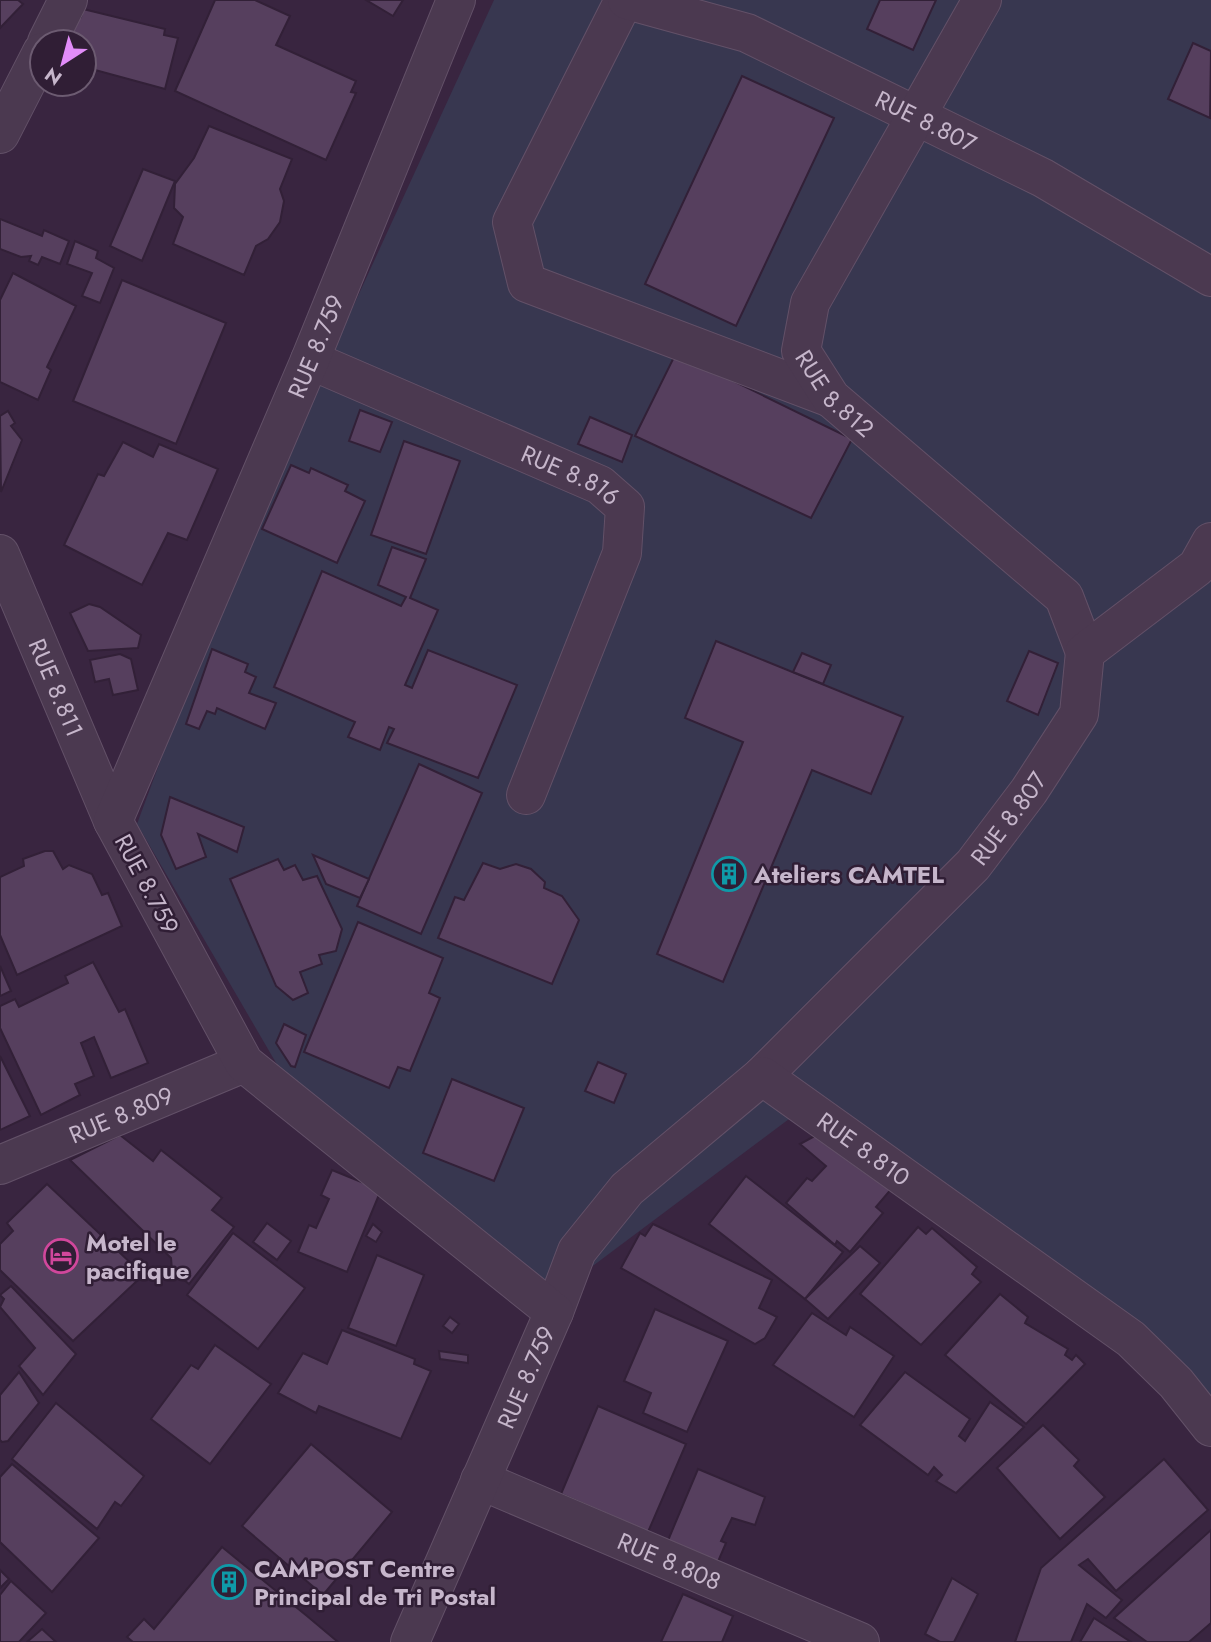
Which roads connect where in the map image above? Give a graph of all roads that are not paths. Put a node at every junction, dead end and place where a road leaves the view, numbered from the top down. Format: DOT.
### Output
graph roads {
  1 [pos="68,0"];
  2 [pos="456,0"];
  3 [pos="625,0"];
  4 [pos="982,0"];
  5 [pos="54,28"];
  6 [pos="28,79"];
  7 [pos="916,115"];
  8 [pos="0,134"];
  9 [pos="1211,277"];
  10 [pos="310,360"];
  11 [pos="831,398"];
  12 [pos="1211,542"];
  13 [pos="0,555"];
  14 [pos="1085,652"];
  15 [pos="527,795"];
  16 [pos="113,821"];
  17 [pos="244,1063"];
  18 [pos="762,1076"];
  19 [pos="0,1166"];
  20 [pos="554,1312"];
  21 [pos="1211,1427"];
  22 [pos="480,1480"];
  23 [pos="410,1642"];
  24 [pos="860,1642"];
  1 -- 5 [label="street"];
  2 -- 10 [label="street, RUE 8.759"];
  3 -- 7 [label="street, RUE 8.807"];
  3 -- 11 [label="street, RUE 8.807"];
  4 -- 7 [label="street, RUE 8.812"];
  6 -- 8 [label="street"];
  7 -- 9 [label="street, RUE 8.807"];
  7 -- 11 [label="street, RUE 8.812"];
  10 -- 15 [label="street, RUE 8.816"];
  10 -- 16 [label="street, RUE 8.759"];
  11 -- 14 [label="street, RUE 8.812"];
  12 -- 14 [label="street"];
  13 -- 16 [label="street, RUE 8.811"];
  14 -- 18 [label="street, RUE 8.807"];
  16 -- 17 [label="street, RUE 8.759"];
  17 -- 19 [label="street, RUE 8.809"];
  17 -- 20 [label="street, RUE 8.759"];
  18 -- 20 [label="street"];
  18 -- 21 [label="street, RUE 8.810"];
  20 -- 22 [label="street, RUE 8.759"];
  22 -- 23 [label="street, RUE 8.759"];
  22 -- 24 [label="street, RUE 8.808"];
}
